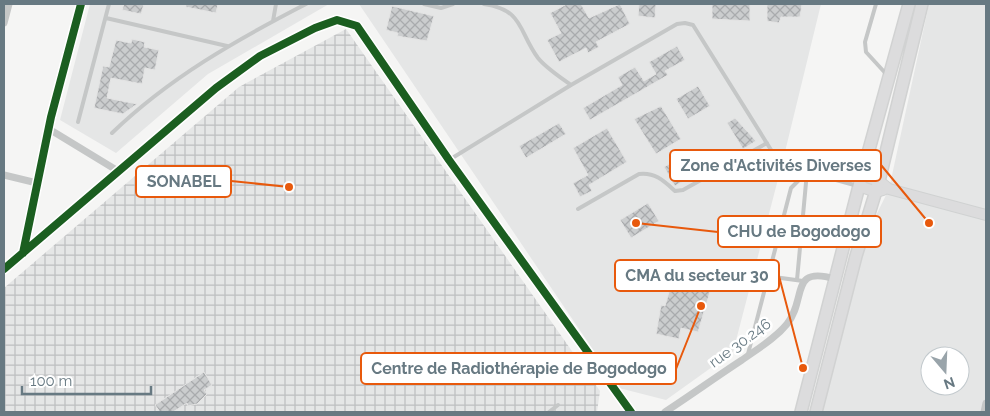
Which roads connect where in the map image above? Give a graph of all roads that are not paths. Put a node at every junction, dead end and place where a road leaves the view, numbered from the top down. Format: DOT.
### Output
graph roads {
  1 [pos="9,4"];
  2 [pos="81,4"];
  3 [pos="109,4"];
  4 [pos="276,4"];
  5 [pos="306,4"];
  6 [pos="424,4"];
  7 [pos="452,4"];
  8 [pos="484,4"];
  9 [pos="876,4"];
  10 [pos="909,4"];
  11 [pos="922,4"];
  12 [pos="106,18"];
  13 [pos="273,21"];
  14 [pos="4,23"];
  15 [pos="227,46"];
  16 [pos="889,78"];
  17 [pos="571,85"];
  18 [pos="78,122"];
  19 [pos="49,129"];
  20 [pos="112,133"];
  21 [pos="767,144"];
  22 [pos="448,160"];
  23 [pos="789,162"];
  24 [pos="118,171"];
  25 [pos="807,172"];
  26 [pos="4,175"];
  27 [pos="862,175"];
  28 [pos="36,183"];
  29 [pos="859,186"];
  30 [pos="877,186"];
  31 [pos="578,209"];
  32 [pos="986,215"];
  33 [pos="23,253"];
  34 [pos="4,269"];
  35 [pos="752,274"];
  36 [pos="768,276"];
  37 [pos="834,279"];
  38 [pos="800,281"];
  39 [pos="747,356"];
  40 [pos="986,403"];
  41 [pos="558,405"];
  42 [pos="548,412"];
  43 [pos="631,412"];
  44 [pos="665,412"];
  45 [pos="801,412"];
  46 [pos="816,412"];
  47 [pos="984,412"];
  1 -- 14 [label="street"];
  2 -- 19 [label="street"];
  3 -- 12 [label="lane"];
  4 -- 13 [label="lane"];
  5 -- 13 [label="lane"];
  6 -- 7 [label="lane"];
  8 -- 17 [label="lane"];
  9 -- 16 [label="lane"];
  10 -- 16 [label="main road"];
  11 -- 30 [label="main road"];
  12 -- 15 [label="lane"];
  12 -- 18 [label="lane"];
  13 -- 15 [label="lane"];
  15 -- 20 [label="lane"];
  16 -- 27 [label="main road"];
  17 -- 21 [label="lane"];
  17 -- 22 [label="lane"];
  19 -- 24 [label="street"];
  19 -- 28 [label="street"];
  21 -- 23 [label="lane"];
  21 -- 31 [label="lane"];
  22 -- 24 [label="street"];
  22 -- 43 [label="street"];
  23 -- 25 [label="lane"];
  23 -- 27 [label="lane"];
  24 -- 33 [label="street"];
  25 -- 29 [label="lane"];
  25 -- 36 [label="lane"];
  25 -- 38 [label="lane"];
  26 -- 28 [label="street"];
  27 -- 29 [label="main road"];
  27 -- 30 [label="street"];
  28 -- 33 [label="street"];
  29 -- 30 [label="street"];
  29 -- 37 [label="main road"];
  30 -- 32 [label="street"];
  30 -- 46 [label="main road"];
  33 -- 34 [label="street"];
  35 -- 36 [label="lane"];
  36 -- 38 [label="lane"];
  36 -- 39 [label="lane"];
  37 -- 38 [label="street"];
  37 -- 45 [label="main road"];
  38 -- 39 [label="street, rue 30.246"];
  39 -- 44 [label="street, rue 30.246"];
  40 -- 47 [label="street"];
  41 -- 42 [label="lane"];
}
